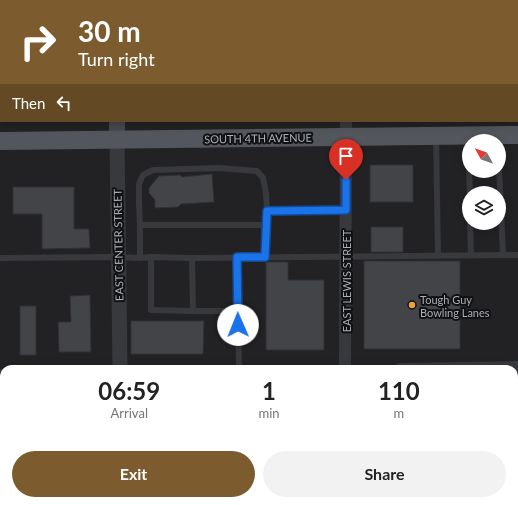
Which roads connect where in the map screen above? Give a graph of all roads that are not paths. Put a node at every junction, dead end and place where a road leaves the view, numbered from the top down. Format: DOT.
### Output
graph roads {
  1 [pos="117,122"];
  2 [pos="346,129"];
  3 [pos="462,135"];
  4 [pos="518,135"];
  5 [pos="436,136"];
  6 [pos="506,137"];
  7 [pos="117,140"];
  8 [pos="0,141"];
  9 [pos="500,178"];
  10 [pos="346,210"];
  11 [pos="267,211"];
  12 [pos="140,225"];
  13 [pos="266,225"];
  14 [pos="470,230"];
  15 [pos="471,255"];
  16 [pos="503,255"];
  17 [pos="518,255"];
  18 [pos="346,256"];
  19 [pos="438,256"];
  20 [pos="118,257"];
  21 [pos="150,257"];
  22 [pos="237,257"];
  23 [pos="265,257"];
  24 [pos="0,258"];
  25 [pos="140,258"];
  26 [pos="192,258"];
  27 [pos="238,310"];
  28 [pos="193,311"];
  29 [pos="120,365"];
  30 [pos="239,365"];
  31 [pos="346,365"];
  1 -- 7 [label="main road, EAST CENTER STREET"];
  2 -- 5 [label="main road, SOUTH 4TH AVENUE"];
  2 -- 7 [label="main road, SOUTH 4TH AVENUE"];
  2 -- 10 [label="street, EAST LEWIS STREET"];
  3 -- 5 [label="main road, SOUTH 4TH AVENUE"];
  4 -- 6 [label="main road, SOUTH 4TH AVENUE"];
  5 -- 19 [label="lane"];
  7 -- 8 [label="main road, SOUTH 4TH AVENUE"];
  7 -- 20 [label="street, EAST CENTER STREET"];
  9 -- 16 [label="lane"];
  10 -- 11 [label="lane"];
  10 -- 18 [label="street, EAST LEWIS STREET"];
  11 -- 12 [label="lane"];
  11 -- 13 [label="lane"];
  12 -- 13 [label="lane"];
  12 -- 25 [label="lane"];
  13 -- 23 [label="lane"];
  14 -- 15 [label="lane"];
  15 -- 16 [label="lane"];
  15 -- 19 [label="lane"];
  16 -- 17 [label="lane"];
  18 -- 19 [label="lane"];
  18 -- 23 [label="lane"];
  18 -- 31 [label="street, EAST LEWIS STREET"];
  20 -- 24 [label="lane"];
  20 -- 25 [label="lane"];
  20 -- 29 [label="street, EAST CENTER STREET"];
  21 -- 25 [label="lane"];
  21 -- 26 [label="lane"];
  21 -- 28 [label="lane"];
  22 -- 23 [label="lane"];
  22 -- 26 [label="lane"];
  22 -- 27 [label="lane"];
  26 -- 28 [label="lane"];
  27 -- 28 [label="lane"];
  27 -- 30 [label="lane"];
}
